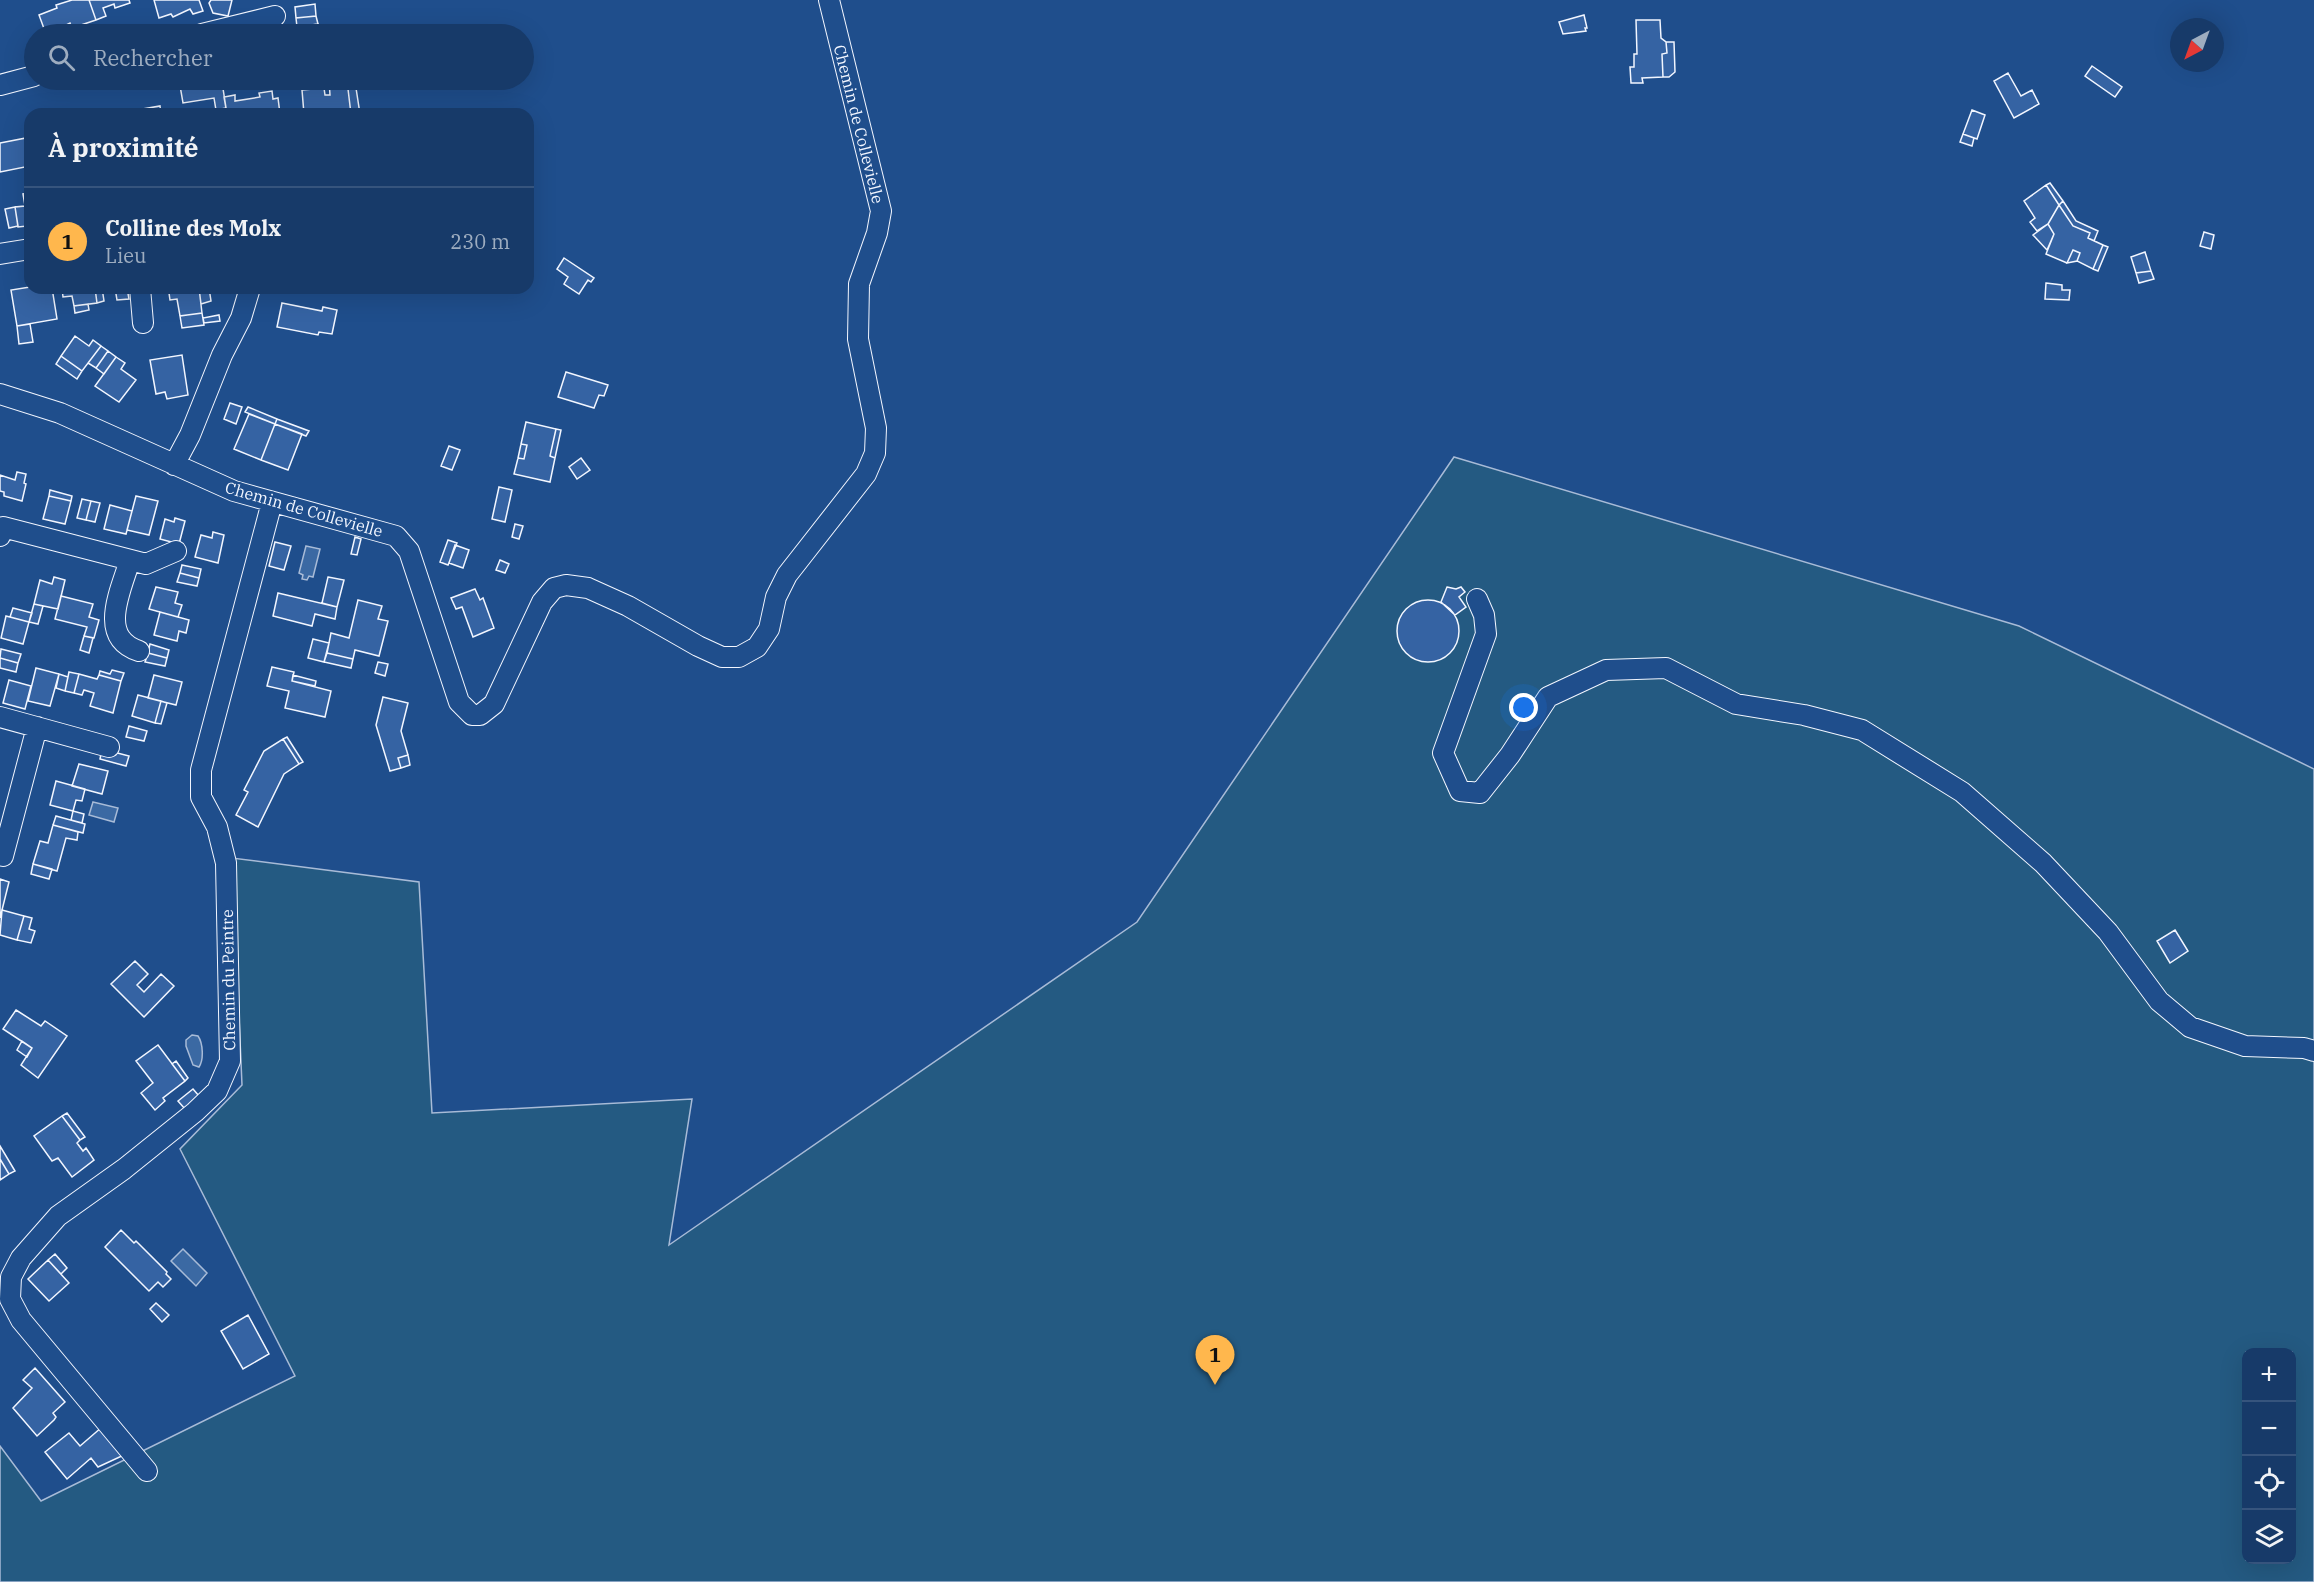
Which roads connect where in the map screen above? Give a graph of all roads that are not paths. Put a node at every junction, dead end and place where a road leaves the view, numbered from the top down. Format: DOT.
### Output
graph roads {
  1 [pos="829,0"];
  2 [pos="275,16"];
  3 [pos="243,24"];
  4 [pos="24,79"];
  5 [pos="0,85"];
  6 [pos="24,250"];
  7 [pos="0,254"];
  8 [pos="141,294"];
  9 [pos="248,294"];
  10 [pos="143,323"];
  11 [pos="0,394"];
  12 [pos="174,465"];
  13 [pos="272,502"];
  14 [pos="1,530"];
  15 [pos="176,551"];
  16 [pos="130,560"];
  17 [pos="1477,599"];
  18 [pos="139,651"];
  19 [pos="0,717"];
  20 [pos="37,727"];
  21 [pos="109,747"];
  22 [pos="0,855"];
  23 [pos="2314,1051"];
  24 [pos="147,1471"];
  1 -- 13 [label="street, Chemin de Collevielle"];
  2 -- 3 [label="street"];
  4 -- 5 [label="street"];
  6 -- 7 [label="street"];
  8 -- 10 [label="street"];
  9 -- 12 [label="street"];
  11 -- 12 [label="street, Chemin de Collevielle"];
  12 -- 13 [label="street, Chemin de Collevielle"];
  13 -- 24 [label="street, Chemin du Peintre"];
  14 -- 16 [label="street"];
  15 -- 16 [label="street"];
  16 -- 18 [label="street"];
  17 -- 23 [label="street"];
  19 -- 20 [label="street"];
  20 -- 21 [label="street"];
  20 -- 22 [label="street"];
}
